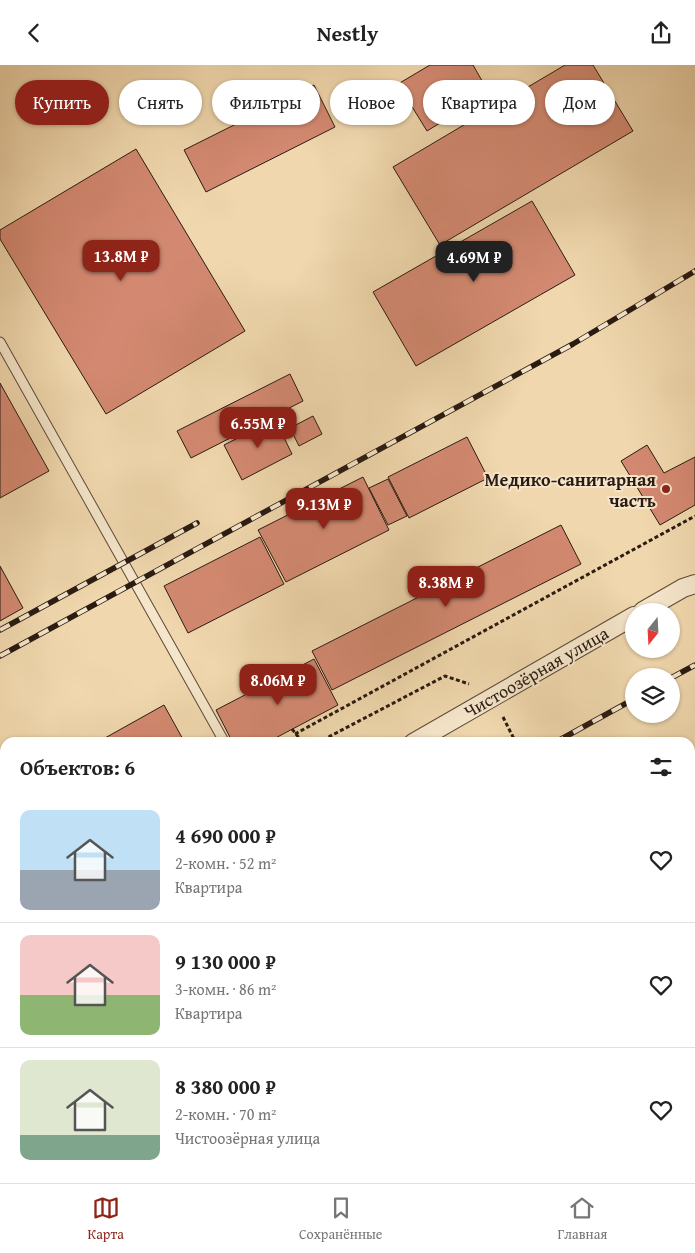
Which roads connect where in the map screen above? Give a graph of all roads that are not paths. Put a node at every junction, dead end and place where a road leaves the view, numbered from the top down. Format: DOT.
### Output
graph roads {
  1 [pos="0,342"];
  2 [pos="695,584"];
  3 [pos="658,603"];
  4 [pos="625,621"];
  5 [pos="222,737"];
  6 [pos="423,737"];
  1 -- 5 [label="lane"];
  2 -- 3 [label="street"];
  4 -- 6 [label="street, Чистоозёрная улица"];
}
